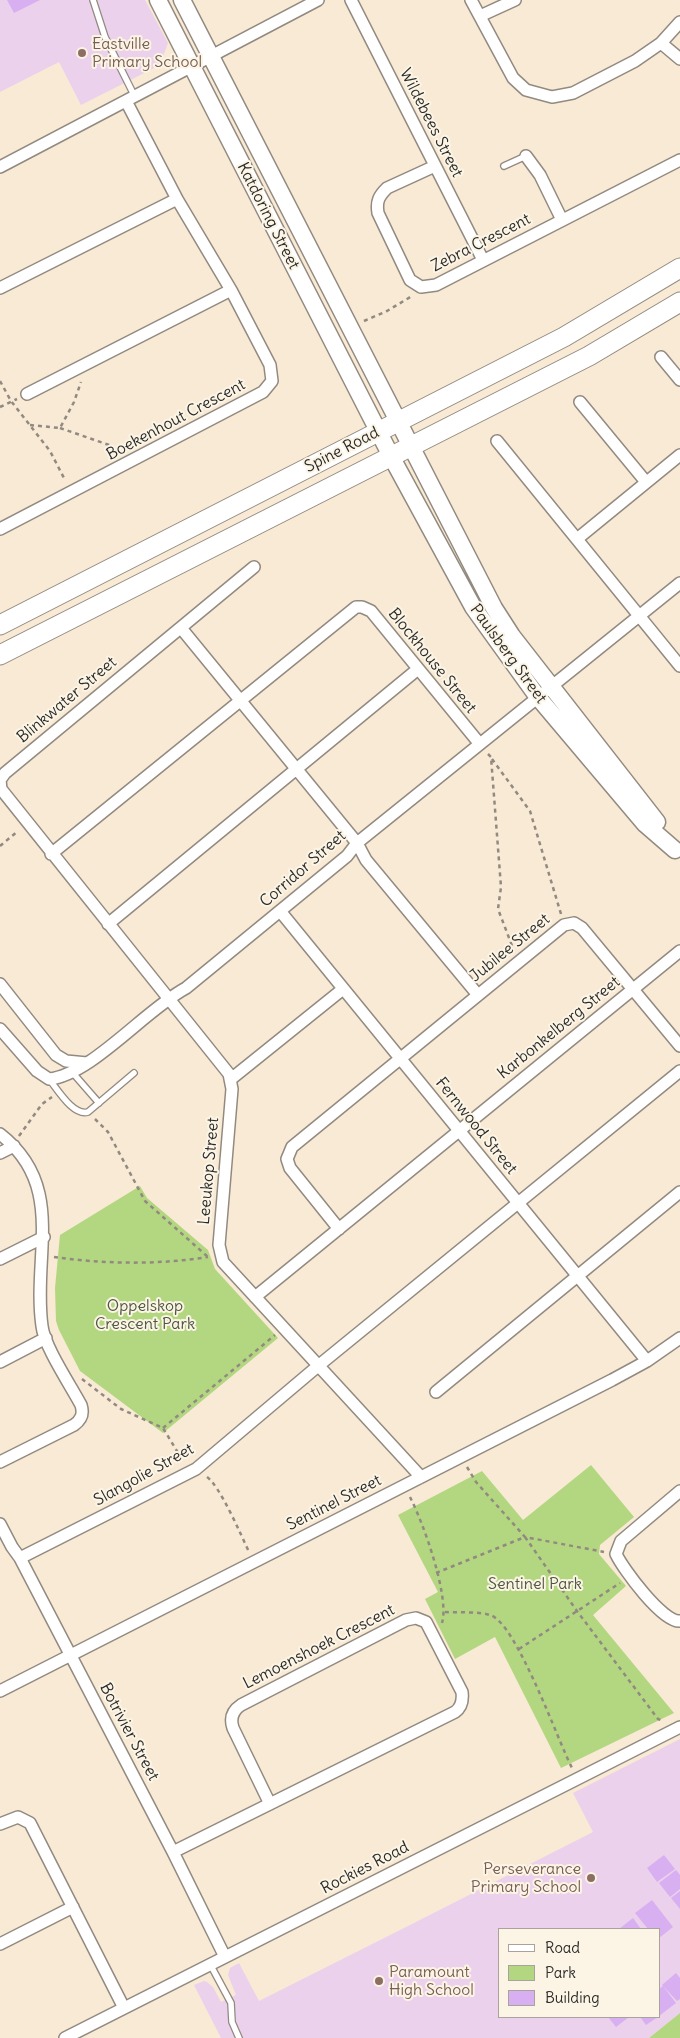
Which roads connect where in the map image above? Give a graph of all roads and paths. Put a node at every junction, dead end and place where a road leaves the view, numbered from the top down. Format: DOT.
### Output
graph roads {
  1 [pos="93,0"];
  2 [pos="158,0"];
  3 [pos="182,0"];
  4 [pos="318,0"];
  5 [pos="351,0"];
  6 [pos="471,0"];
  7 [pos="515,0"];
  8 [pos="480,16"];
  9 [pos="680,22"];
  10 [pos="661,43"];
  11 [pos="212,56"];
  12 [pos="680,59"];
  13 [pos="192,67"];
  14 [pos="131,99"];
  15 [pos="526,156"];
  16 [pos="680,160"];
  17 [pos="436,166"];
  18 [pos="504,166"];
  19 [pos="0,167"];
  20 [pos="176,199"];
  21 [pos="562,220"];
  22 [pos="483,260"];
  23 [pos="680,268"];
  24 [pos="0,288"];
  25 [pos="231,290"];
  26 [pos="414,293"];
  27 [pos="680,302"];
  28 [pos="363,322"];
  29 [pos="661,357"];
  30 [pos="86,364"];
  31 [pos="680,380"];
  32 [pos="0,381"];
  33 [pos="28,394"];
  34 [pos="11,402"];
  35 [pos="580,402"];
  36 [pos="0,407"];
  37 [pos="397,422"];
  38 [pos="30,425"];
  39 [pos="60,428"];
  40 [pos="379,432"];
  41 [pos="497,441"];
  42 [pos="410,448"];
  43 [pos="680,455"];
  44 [pos="392,458"];
  45 [pos="123,465"];
  46 [pos="646,482"];
  47 [pos="72,492"];
  48 [pos="0,529"];
  49 [pos="576,539"];
  50 [pos="254,567"];
  51 [pos="680,583"];
  52 [pos="639,617"];
  53 [pos="0,625"];
  54 [pos="181,628"];
  55 [pos="0,655"];
  56 [pos="680,666"];
  57 [pos="418,669"];
  58 [pos="552,687"];
  59 [pos="537,696"];
  60 [pos="239,700"];
  61 [pos="479,744"];
  62 [pos="491,757"];
  63 [pos="296,769"];
  64 [pos="27,823"];
  65 [pos="357,843"];
  66 [pos="0,846"];
  67 [pos="51,854"];
  68 [pos="677,854"];
  69 [pos="280,911"];
  70 [pos="108,924"];
  71 [pos="564,925"];
  72 [pos="680,951"];
  73 [pos="521,960"];
  74 [pos="0,984"];
  75 [pos="343,989"];
  76 [pos="633,989"];
  77 [pos="478,996"];
  78 [pos="168,998"];
  79 [pos="0,1029"];
  80 [pos="680,1046"];
  81 [pos="400,1059"];
  82 [pos="88,1063"];
  83 [pos="680,1071"];
  84 [pos="72,1072"];
  85 [pos="134,1073"];
  86 [pos="49,1080"];
  87 [pos="232,1080"];
  88 [pos="59,1091"];
  89 [pos="99,1103"];
  90 [pos="88,1112"];
  91 [pos="460,1131"];
  92 [pos="0,1134"];
  93 [pos="14,1146"];
  94 [pos="0,1153"];
  95 [pos="680,1192"];
  96 [pos="518,1203"];
  97 [pos="339,1229"];
  98 [pos="44,1237"];
  99 [pos="42,1255"];
  100 [pos="0,1259"];
  101 [pos="578,1276"];
  102 [pos="255,1297"];
  103 [pos="283,1328"];
  104 [pos="46,1338"];
  105 [pos="680,1338"];
  106 [pos="647,1361"];
  107 [pos="0,1362"];
  108 [pos="318,1366"];
  109 [pos="67,1379"];
  110 [pos="436,1392"];
  111 [pos="162,1428"];
  112 [pos="461,1457"];
  113 [pos="0,1462"];
  114 [pos="196,1469"];
  115 [pos="421,1477"];
  116 [pos="680,1492"];
  117 [pos="414,1505"];
  118 [pos="0,1524"];
  119 [pos="525,1537"];
  120 [pos="616,1554"];
  121 [pos="20,1558"];
  122 [pos="254,1562"];
  123 [pos="436,1573"];
  124 [pos="631,1576"];
  125 [pos="577,1611"];
  126 [pos="444,1612"];
  127 [pos="680,1621"];
  128 [pos="440,1628"];
  129 [pos="519,1649"];
  130 [pos="71,1655"];
  131 [pos="0,1691"];
  132 [pos="679,1728"];
  133 [pos="578,1778"];
  134 [pos="270,1804"];
  135 [pos="0,1824"];
  136 [pos="174,1852"];
  137 [pos="73,1907"];
  138 [pos="0,1944"];
  139 [pos="225,1957"];
  140 [pos="210,1964"];
  141 [pos="124,2008"];
  142 [pos="65,2038"];
  143 [pos="239,2038"];
  1 -- 14 [label="lane"];
  2 -- 13 [label="street, Katdoring Street"];
  3 -- 11 [label="street, Katdoring Street"];
  4 -- 11 [label="street"];
  5 -- 17 [label="street, Wildebees Street"];
  6 -- 8 [label="street"];
  7 -- 8 [label="street"];
  8 -- 10 [label="street"];
  9 -- 10 [label="street"];
  10 -- 12 [label="street"];
  11 -- 13 [label="street"];
  11 -- 37 [label="street, Katdoring Street"];
  13 -- 14 [label="street"];
  13 -- 40 [label="street, Katdoring Street"];
  14 -- 19 [label="street"];
  14 -- 20 [label="street"];
  15 -- 18 [label="lane"];
  15 -- 21 [label="street"];
  16 -- 21 [label="street, Zebra Crescent"];
  17 -- 22 [label="street, Wildebees Street"];
  17 -- 22 [label="street, Zebra Crescent"];
  20 -- 24 [label="street"];
  20 -- 25 [label="street"];
  21 -- 22 [label="street, Zebra Crescent"];
  23 -- 37 [label="main road, Spine Road"];
  25 -- 30 [label="street"];
  25 -- 45 [label="street, Boekenhout Crescent"];
  26 -- 28 [label="path"];
  27 -- 42 [label="main road, Spine Road"];
  29 -- 31 [label="street"];
  30 -- 33 [label="street"];
  30 -- 39 [label="path"];
  32 -- 34 [label="path"];
  33 -- 34 [label="path"];
  34 -- 36 [label="path"];
  34 -- 38 [label="path"];
  35 -- 46 [label="street"];
  37 -- 40 [label="main road, Spine Road"];
  37 -- 42 [label="street, Paulsberg Street"];
  38 -- 39 [label="path"];
  38 -- 47 [label="path"];
  39 -- 45 [label="path"];
  40 -- 44 [label="street, Paulsberg Street"];
  40 -- 53 [label="main road, Spine Road"];
  41 -- 49 [label="street"];
  42 -- 44 [label="main road, Spine Road"];
  42 -- 58 [label="street, Paulsberg Street"];
  43 -- 46 [label="street"];
  44 -- 55 [label="main road, Spine Road"];
  44 -- 59 [label="street, Paulsberg Street"];
  45 -- 47 [label="street, Boekenhout Crescent"];
  46 -- 49 [label="street"];
  47 -- 48 [label="street, Boekenhout Crescent"];
  49 -- 52 [label="street"];
  50 -- 54 [label="street, Blinkwater Street"];
  51 -- 52 [label="street, Corridor Street"];
  52 -- 56 [label="street"];
  52 -- 58 [label="street, Corridor Street"];
  54 -- 60 [label="street"];
  54 -- 64 [label="street, Blinkwater Street"];
  57 -- 60 [label="street, Blockhouse Street"];
  57 -- 61 [label="street, Blockhouse Street"];
  57 -- 63 [label="street"];
  58 -- 59 [label="street, Corridor Street"];
  58 -- 68 [label="street, Paulsberg Street"];
  59 -- 61 [label="street, Corridor Street"];
  59 -- 68 [label="street, Paulsberg Street"];
  60 -- 63 [label="street"];
  60 -- 67 [label="street"];
  61 -- 62 [label="path"];
  61 -- 65 [label="street, Corridor Street"];
  62 -- 71 [label="path"];
  62 -- 73 [label="path"];
  63 -- 65 [label="street"];
  63 -- 70 [label="street"];
  64 -- 66 [label="path"];
  64 -- 67 [label="street, Blinkwater Street"];
  65 -- 69 [label="street, Corridor Street"];
  65 -- 77 [label="street"];
  67 -- 70 [label="street"];
  69 -- 75 [label="street, Fernwood Street"];
  69 -- 78 [label="street, Corridor Street"];
  70 -- 78 [label="street"];
  71 -- 73 [label="street, Jubilee Street"];
  71 -- 76 [label="street, Jubilee Street"];
  72 -- 76 [label="street, Karbonkelberg Street"];
  73 -- 77 [label="street, Jubilee Street"];
  74 -- 82 [label="street"];
  75 -- 81 [label="street, Fernwood Street"];
  75 -- 87 [label="street"];
  76 -- 80 [label="street, Jubilee Street"];
  76 -- 91 [label="street, Karbonkelberg Street"];
  77 -- 81 [label="street, Jubilee Street"];
  78 -- 82 [label="street, Corridor Street"];
  78 -- 87 [label="street"];
  79 -- 86 [label="street"];
  81 -- 91 [label="street, Fernwood Street"];
  81 -- 97 [label="street, Jubilee Street"];
  82 -- 84 [label="street, Corridor Street"];
  83 -- 96 [label="street, Slangolie Street"];
  84 -- 86 [label="street, Corridor Street"];
  84 -- 89 [label="lane"];
  85 -- 89 [label="lane"];
  86 -- 88 [label="lane"];
  87 -- 102 [label="street, Leeukop Street"];
  88 -- 90 [label="lane"];
  88 -- 93 [label="path"];
  89 -- 90 [label="lane"];
  90 -- 99 [label="path"];
  91 -- 96 [label="street, Fernwood Street"];
  91 -- 97 [label="street, Karbonkelberg Street"];
  92 -- 93 [label="street"];
  93 -- 94 [label="street"];
  93 -- 98 [label="street"];
  95 -- 101 [label="street"];
  96 -- 101 [label="street, Fernwood Street"];
  96 -- 108 [label="street, Slangolie Street"];
  97 -- 102 [label="street, Karbonkelberg Street"];
  98 -- 99 [label="street"];
  98 -- 100 [label="street"];
  99 -- 104 [label="street"];
  101 -- 106 [label="street, Fernwood Street"];
  101 -- 110 [label="street"];
  102 -- 103 [label="street, Leeukop Street"];
  103 -- 108 [label="street, Leeukop Street"];
  103 -- 111 [label="path"];
  104 -- 107 [label="street"];
  104 -- 109 [label="street"];
  105 -- 106 [label="street, Sentinel Street"];
  106 -- 112 [label="street, Sentinel Street"];
  108 -- 114 [label="street, Slangolie Street"];
  108 -- 115 [label="street, Leeukop Street"];
  109 -- 111 [label="path"];
  109 -- 113 [label="street"];
  111 -- 114 [label="path"];
  112 -- 115 [label="street, Sentinel Street"];
  112 -- 119 [label="path"];
  114 -- 121 [label="street, Slangolie Street"];
  114 -- 122 [label="path"];
  115 -- 122 [label="street, Sentinel Street"];
  116 -- 120 [label="street"];
  117 -- 123 [label="path"];
  118 -- 121 [label="street, Botrivier Street"];
  119 -- 120 [label="path"];
  119 -- 123 [label="path"];
  119 -- 125 [label="path"];
  120 -- 124 [label="street"];
  121 -- 130 [label="street, Botrivier Street"];
  122 -- 130 [label="street, Sentinel Street"];
  123 -- 126 [label="path"];
  124 -- 125 [label="path"];
  124 -- 127 [label="street"];
  125 -- 129 [label="path"];
  125 -- 132 [label="path"];
  126 -- 128 [label="path"];
  126 -- 129 [label="path"];
  129 -- 133 [label="path"];
  130 -- 131 [label="street, Sentinel Street"];
  130 -- 136 [label="street, Botrivier Street"];
  132 -- 133 [label="street, Rockies Road"];
  133 -- 139 [label="street, Rockies Road"];
  134 -- 134 [label="street, Lemoenshoek Crescent"];
  134 -- 136 [label="street, Lemoenshoek Crescent"];
  135 -- 137 [label="street"];
  136 -- 139 [label="street, Botrivier Street"];
  137 -- 138 [label="street"];
  137 -- 141 [label="street"];
  139 -- 140 [label="street, Rockies Road"];
  140 -- 141 [label="street, Rockies Road"];
  140 -- 143 [label="lane"];
  141 -- 142 [label="street, Rockies Road"];
}
